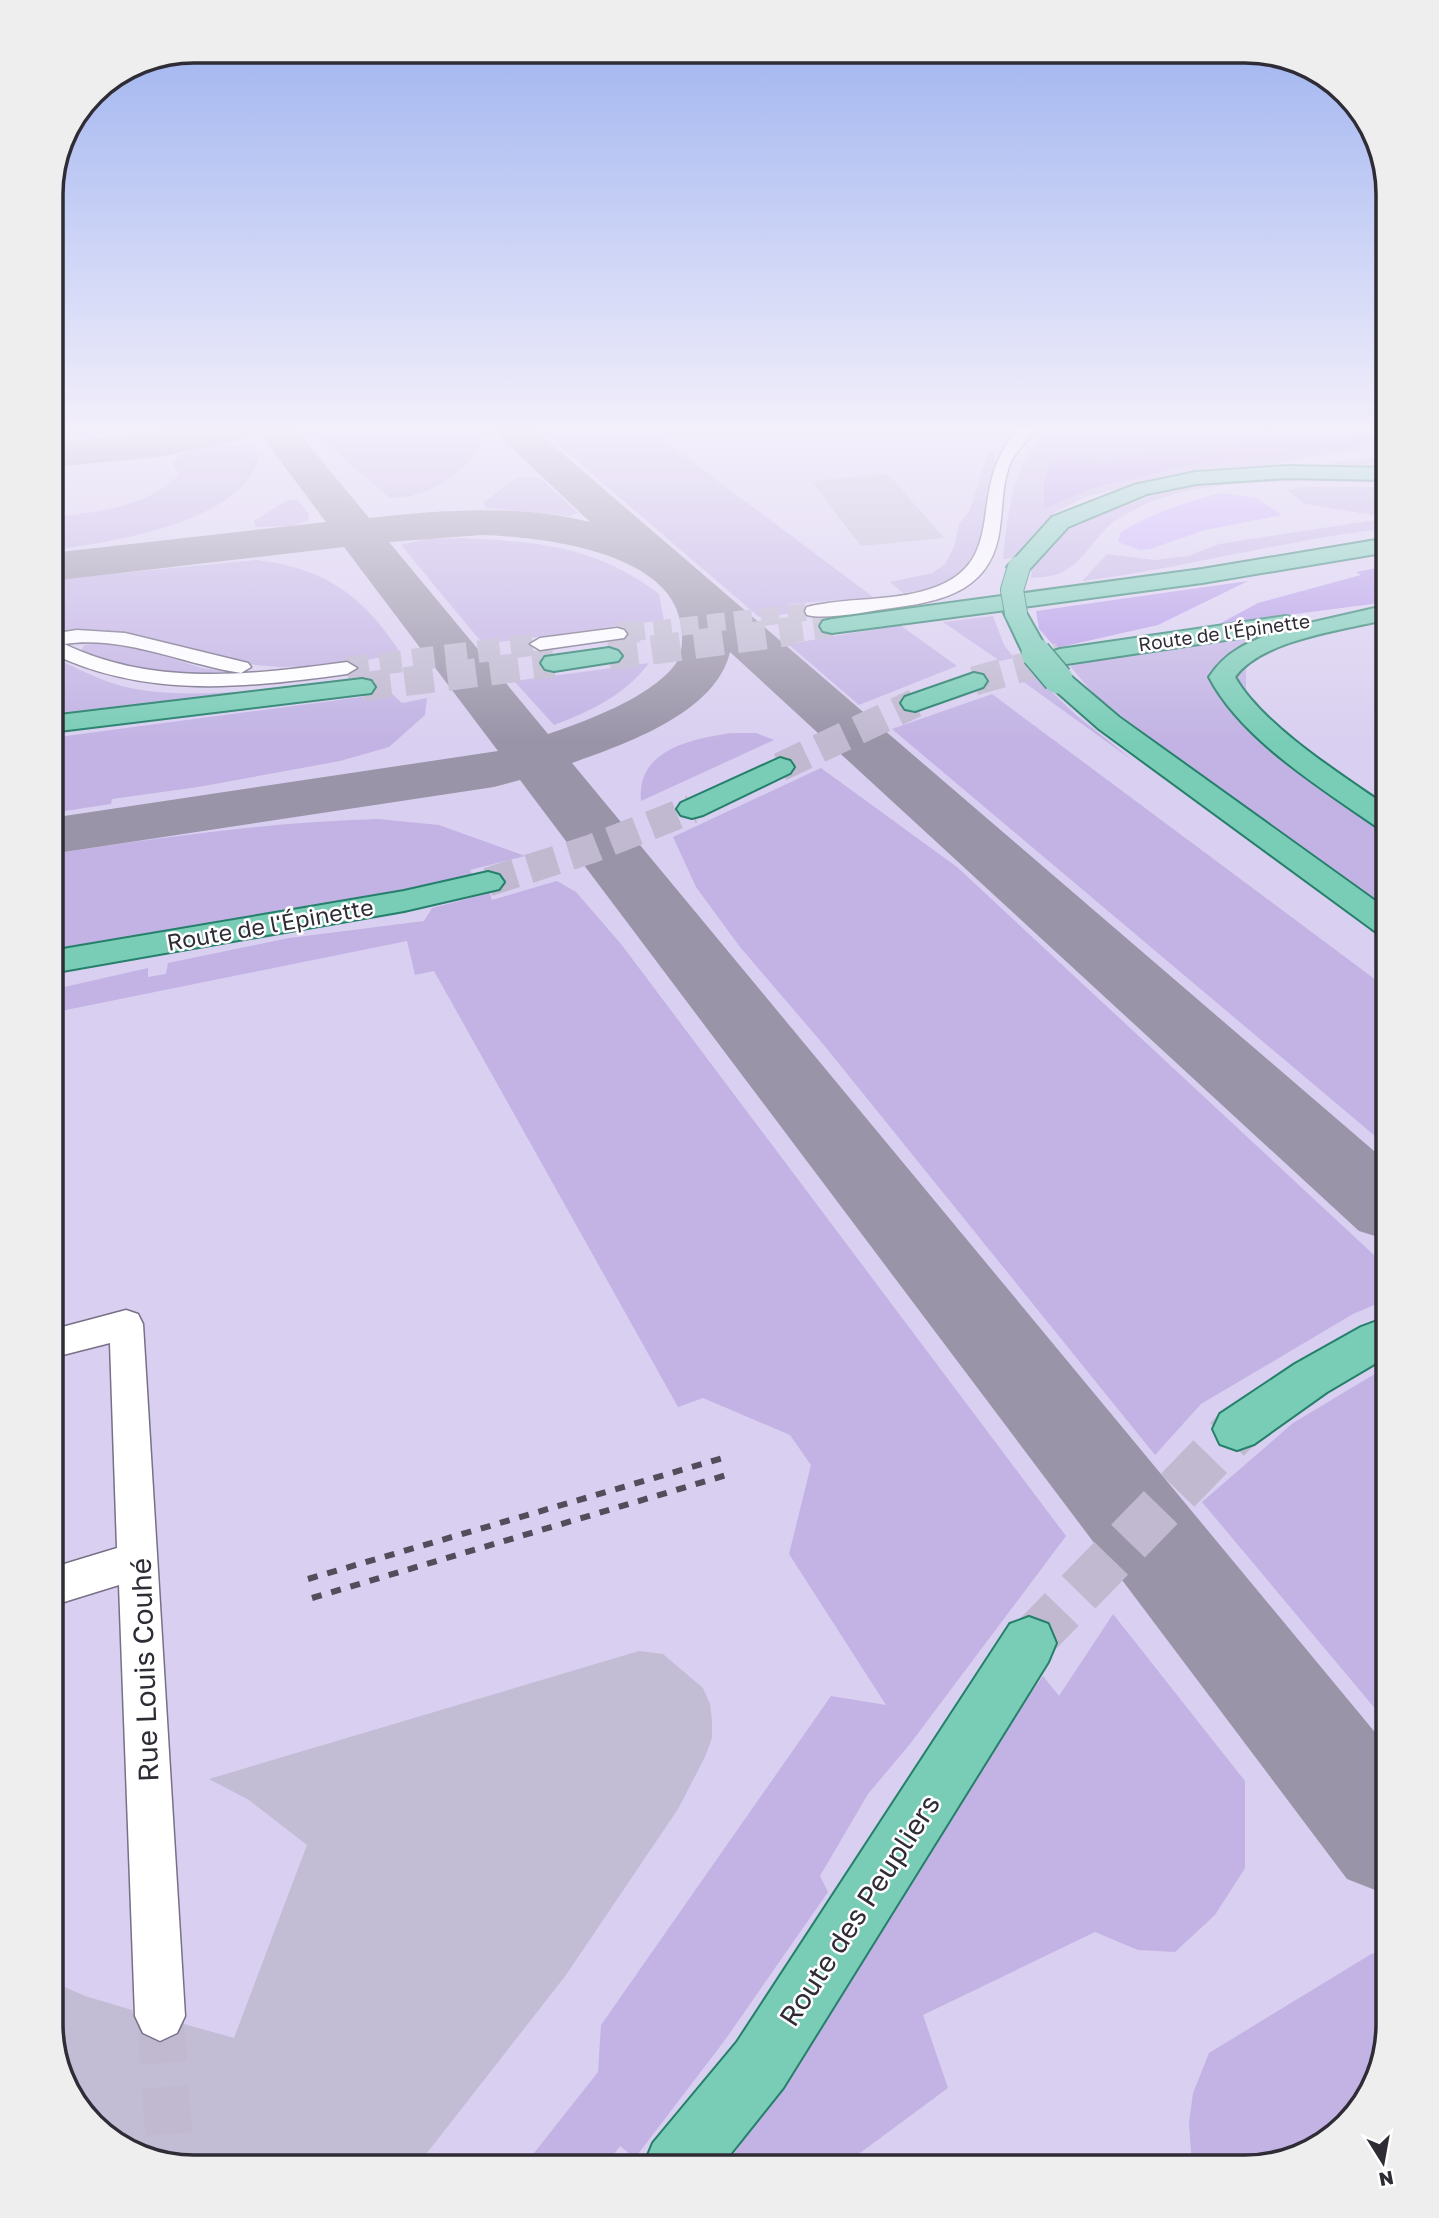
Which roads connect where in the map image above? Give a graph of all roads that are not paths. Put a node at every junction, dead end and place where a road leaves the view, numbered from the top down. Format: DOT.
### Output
graph roads {
  1 [pos="990,534"];
  2 [pos="1050,534"];
  3 [pos="1376,547"];
  4 [pos="1376,612"];
  5 [pos="1376,613"];
  6 [pos="823,619"];
  7 [pos="63,641"];
  8 [pos="613,645"];
  9 [pos="63,648"];
  10 [pos="547,654"];
  11 [pos="1052,663"];
  12 [pos="974,681"];
  13 [pos="362,687"];
  14 [pos="915,703"];
  15 [pos="103,719"];
  16 [pos="63,723"];
  17 [pos="63,728"];
  18 [pos="780,767"];
  19 [pos="692,809"];
  20 [pos="1376,812"];
  21 [pos="488,882"];
  22 [pos="1376,916"];
  23 [pos="63,960"];
  24 [pos="63,1341"];
  25 [pos="1376,1341"];
  26 [pos="1237,1429"];
  27 [pos="139,1560"];
  28 [pos="63,1583"];
  29 [pos="1030,1643"];
  30 [pos="160,2016"];
  31 [pos="687,2155"];
  1 -- 6 [label="street"];
  2 -- 11 [label="main road, bridge"];
  3 -- 6 [label="main road"];
  4 -- 11 [label="main road, Route de l'Épinette"];
  5 -- 20 [label="main road"];
  7 -- 9 [label="street"];
  8 -- 10 [label="main road"];
  11 -- 22 [label="main road"];
  12 -- 14 [label="main road"];
  13 -- 15 [label="main road"];
  15 -- 16 [label="main road"];
  15 -- 17 [label="main road"];
  18 -- 19 [label="main road"];
  21 -- 23 [label="main road, Route de l'Épinette"];
  24 -- 27 [label="street, Rue Louis Couhé"];
  25 -- 26 [label="main road"];
  27 -- 28 [label="street"];
  27 -- 30 [label="street, Rue Louis Couhé"];
  29 -- 31 [label="main road, Route des Peupliers"];
}
